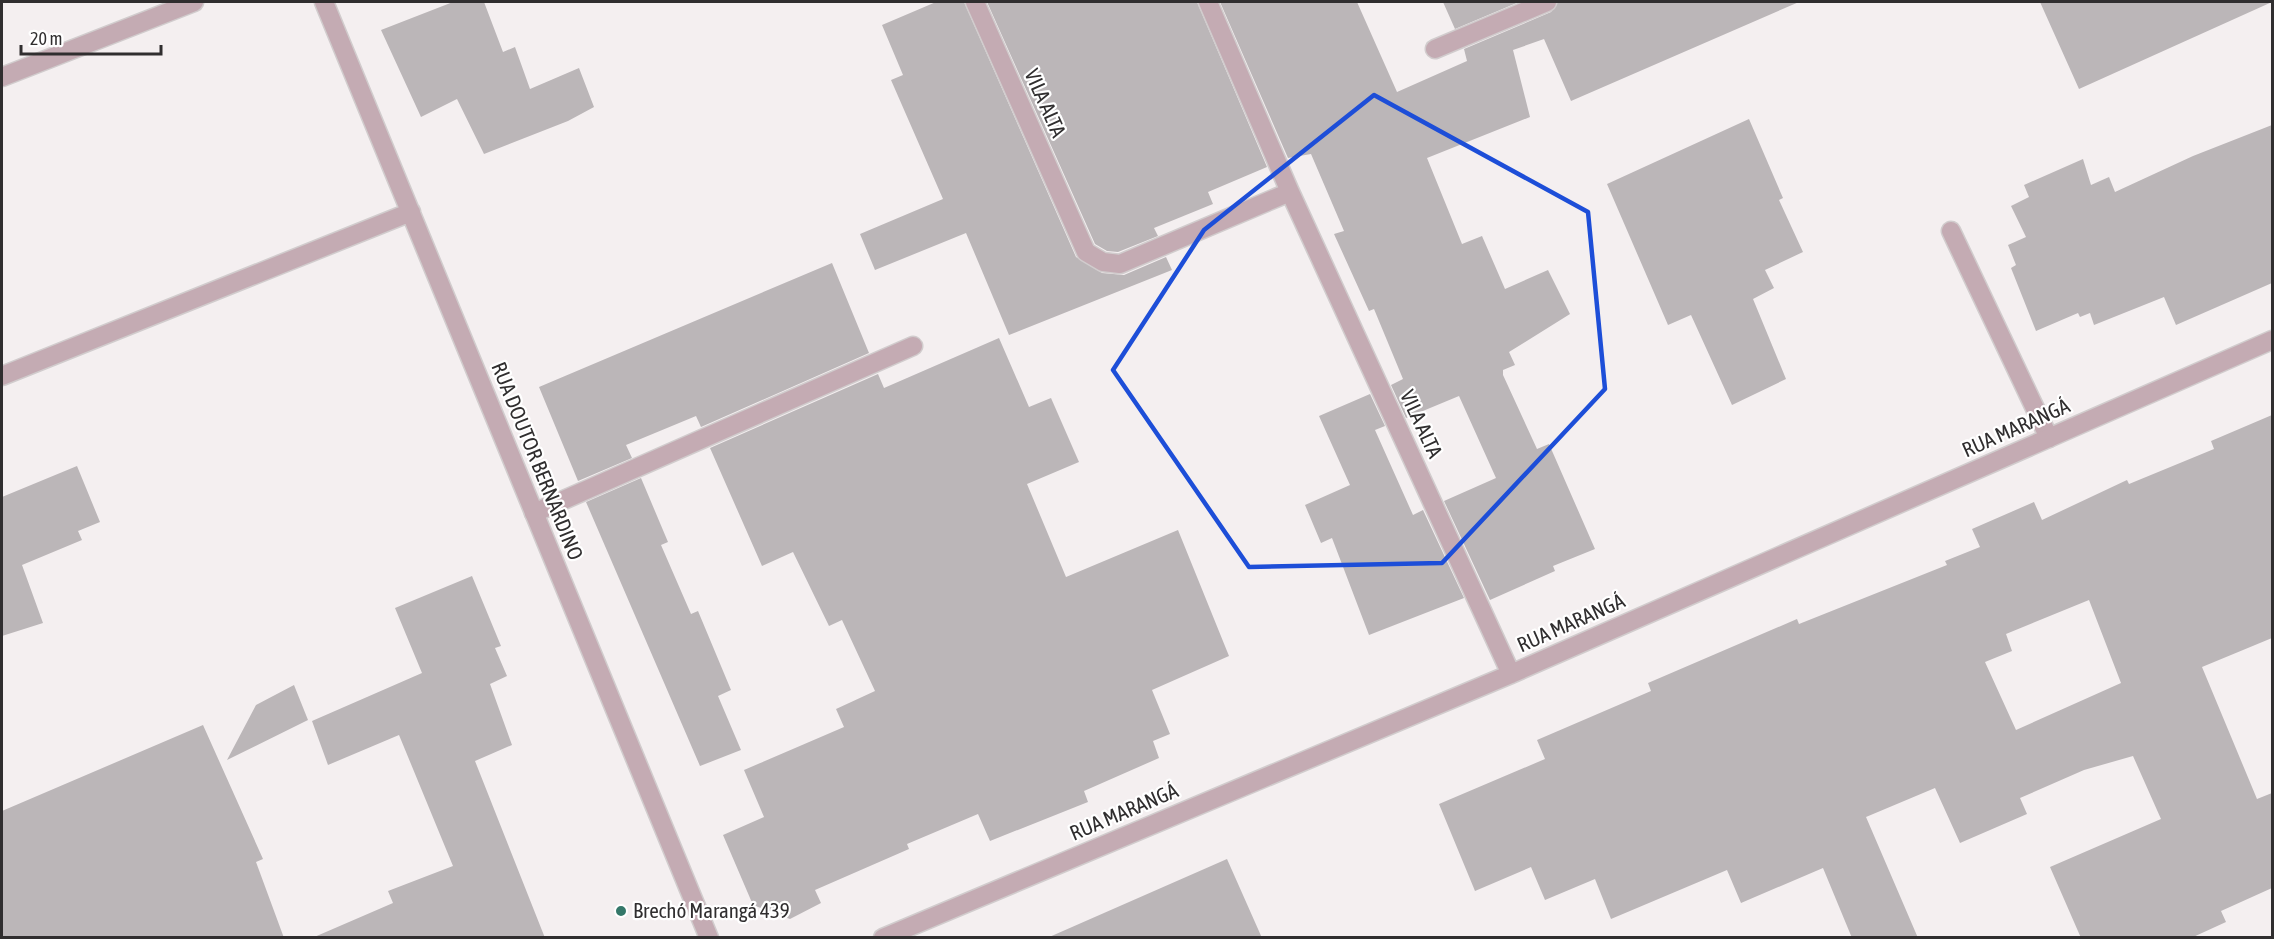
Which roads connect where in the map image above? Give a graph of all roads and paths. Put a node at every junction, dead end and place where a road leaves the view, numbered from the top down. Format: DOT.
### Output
graph roads {
  1 [pos="194,2"];
  2 [pos="324,2"];
  3 [pos="975,2"];
  4 [pos="1208,2"];
  5 [pos="1547,2"];
  6 [pos="1435,49"];
  7 [pos="2,77"];
  8 [pos="1290,192"];
  9 [pos="411,212"];
  10 [pos="1951,231"];
  11 [pos="2272,340"];
  12 [pos="913,346"];
  13 [pos="2,376"];
  14 [pos="2049,438"];
  15 [pos="534,513"];
  16 [pos="1511,674"];
  17 [pos="709,938"];
  18 [pos="883,938"];
  1 -- 7 [label="street"];
  2 -- 9 [label="street, RUA DOUTOR BERNARDINO"];
  3 -- 8 [label="street, VILA ALTA"];
  4 -- 8 [label="street, VILA ALTA"];
  5 -- 6 [label="street"];
  8 -- 16 [label="street, VILA ALTA"];
  9 -- 13 [label="street"];
  9 -- 15 [label="street, RUA DOUTOR BERNARDINO"];
  10 -- 14 [label="street"];
  11 -- 14 [label="street, RUA MARANGÁ"];
  12 -- 15 [label="street"];
  14 -- 16 [label="street, RUA MARANGÁ"];
  15 -- 17 [label="street, RUA DOUTOR BERNARDINO"];
  16 -- 18 [label="street, RUA MARANGÁ"];
}
